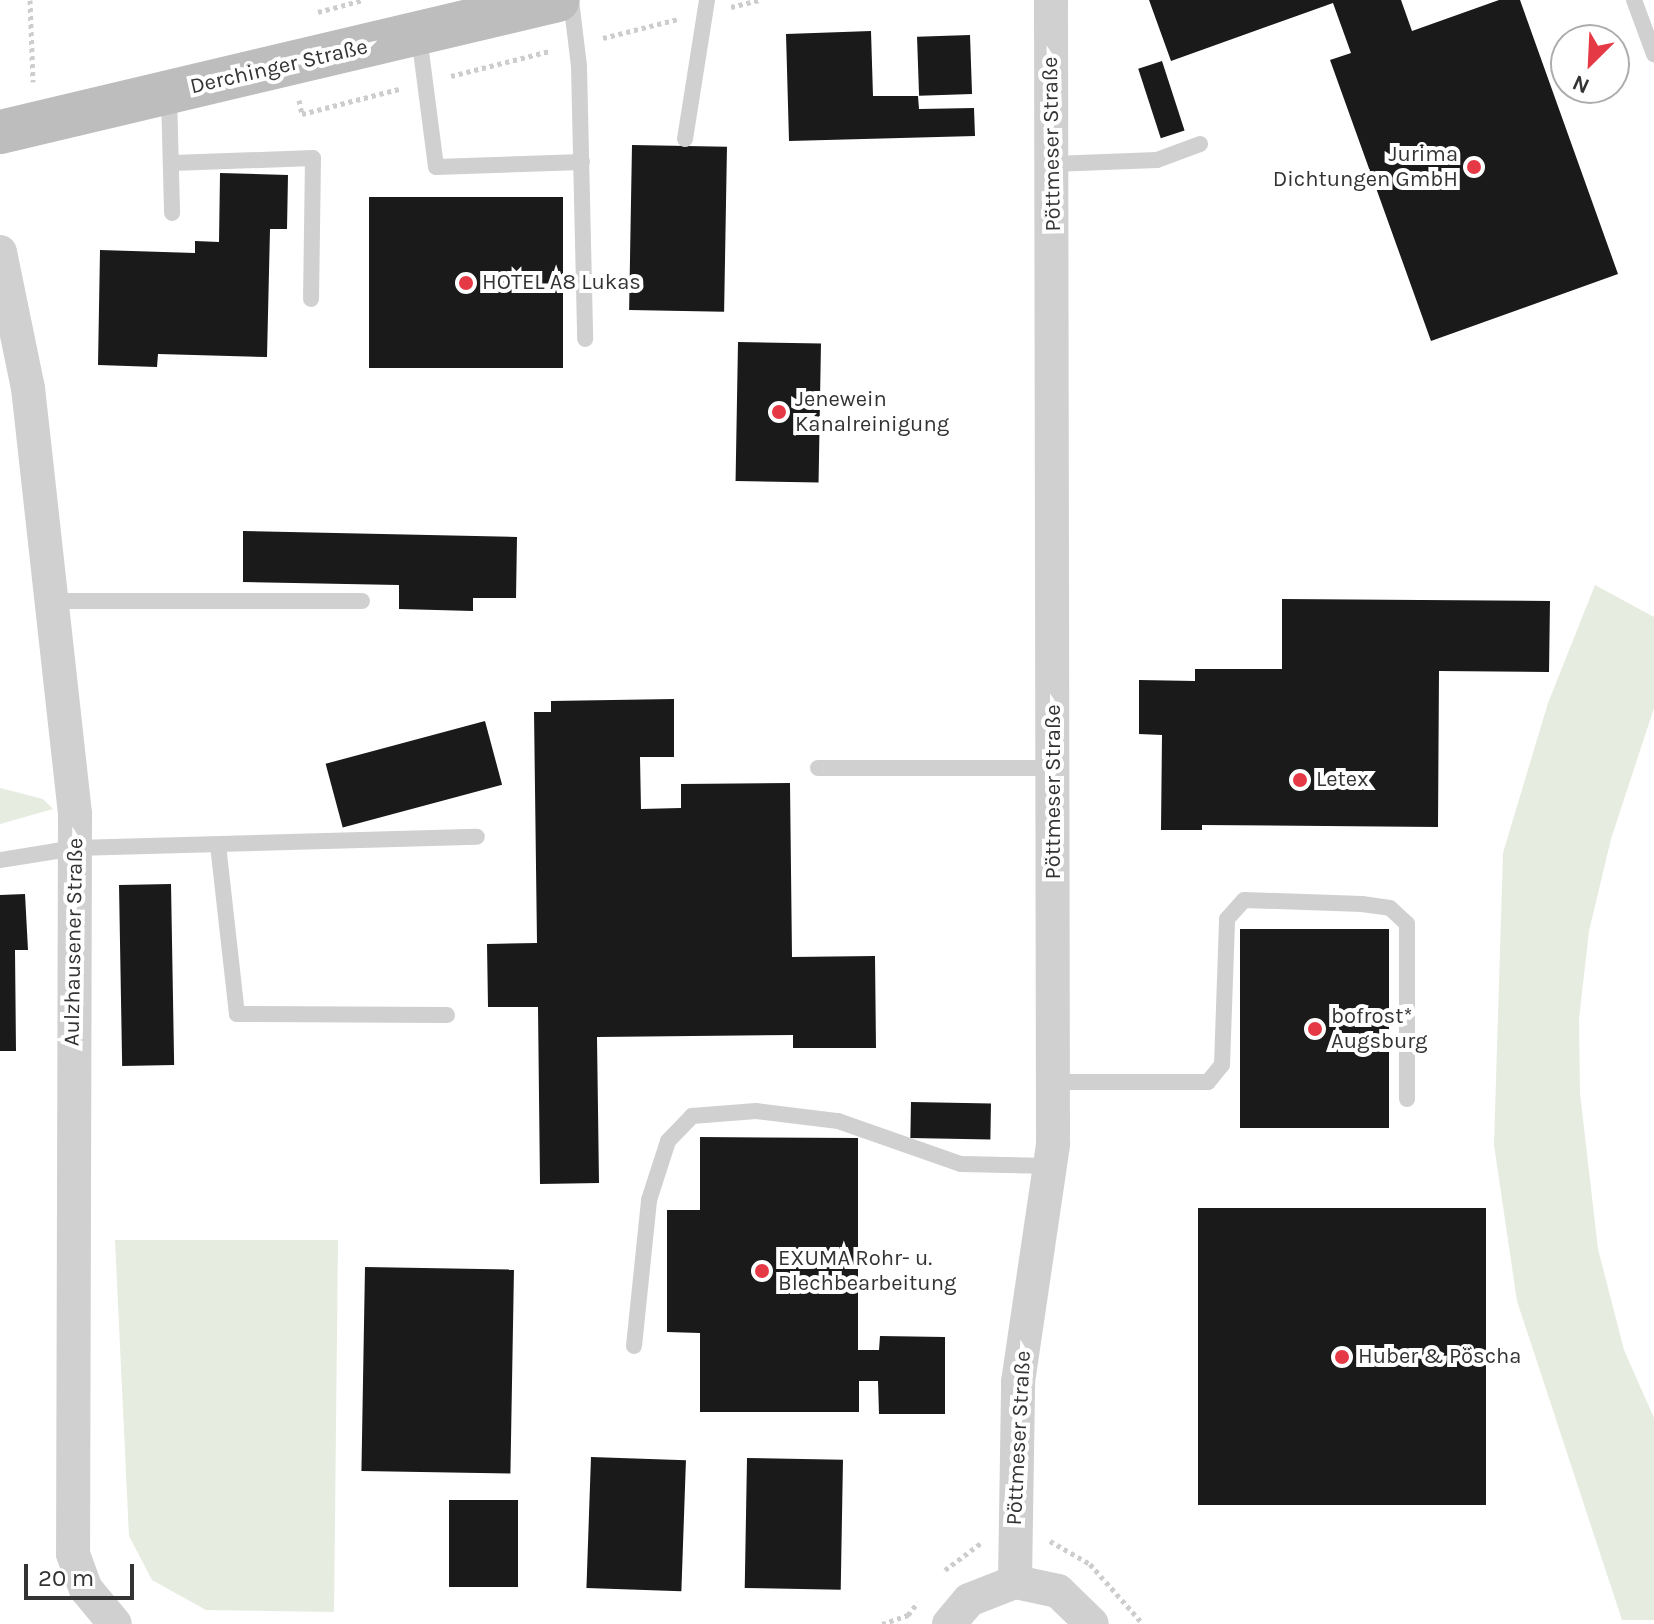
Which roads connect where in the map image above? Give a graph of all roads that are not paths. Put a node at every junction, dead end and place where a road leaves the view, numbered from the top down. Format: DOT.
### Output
graph roads {
  1 [pos="558,0"];
  2 [pos="571,0"];
  3 [pos="1051,0"];
  4 [pos="1634,0"];
  5 [pos="707,6"];
  6 [pos="419,33"];
  7 [pos="1654,54"];
  8 [pos="169,93"];
  9 [pos="0,132"];
  10 [pos="685,139"];
  11 [pos="1200,144"];
  12 [pos="582,162"];
  13 [pos="172,163"];
  14 [pos="1052,164"];
  15 [pos="172,213"];
  16 [pos="0,252"];
  17 [pos="311,299"];
  18 [pos="585,339"];
  19 [pos="52,601"];
  20 [pos="362,601"];
  21 [pos="818,768"];
  22 [pos="1054,768"];
  23 [pos="477,837"];
  24 [pos="218,845"];
  25 [pos="75,848"];
  26 [pos="0,860"];
  27 [pos="447,1015"];
  28 [pos="1054,1082"];
  29 [pos="1407,1099"];
  30 [pos="1050,1166"];
  31 [pos="634,1346"];
  32 [pos="1015,1582"];
  33 [pos="115,1624"];
  34 [pos="949,1624"];
  35 [pos="1092,1624"];
  1 -- 6 [label="main road, Derchinger Straße"];
  2 -- 12 [label="lane"];
  3 -- 14 [label="street, Pöttmeser Straße"];
  4 -- 7 [label="lane"];
  5 -- 10 [label="lane"];
  6 -- 8 [label="main road, Derchinger Straße"];
  6 -- 12 [label="lane"];
  8 -- 9 [label="main road, Derchinger Straße"];
  8 -- 13 [label="lane"];
  11 -- 14 [label="lane"];
  12 -- 18 [label="lane"];
  13 -- 15 [label="lane"];
  13 -- 17 [label="lane"];
  14 -- 22 [label="street, Pöttmeser Straße"];
  16 -- 19 [label="street, Aulzhausener Straße"];
  19 -- 20 [label="lane"];
  19 -- 25 [label="street, Aulzhausener Straße"];
  21 -- 22 [label="lane"];
  22 -- 28 [label="street, Pöttmeser Straße"];
  23 -- 24 [label="lane"];
  24 -- 25 [label="lane"];
  24 -- 27 [label="lane"];
  25 -- 26 [label="lane"];
  25 -- 33 [label="street, Aulzhausener Straße"];
  28 -- 29 [label="lane"];
  28 -- 30 [label="street, Pöttmeser Straße"];
  30 -- 31 [label="lane"];
  30 -- 32 [label="street, Pöttmeser Straße"];
  32 -- 34 [label="street"];
  32 -- 35 [label="street"];
}
